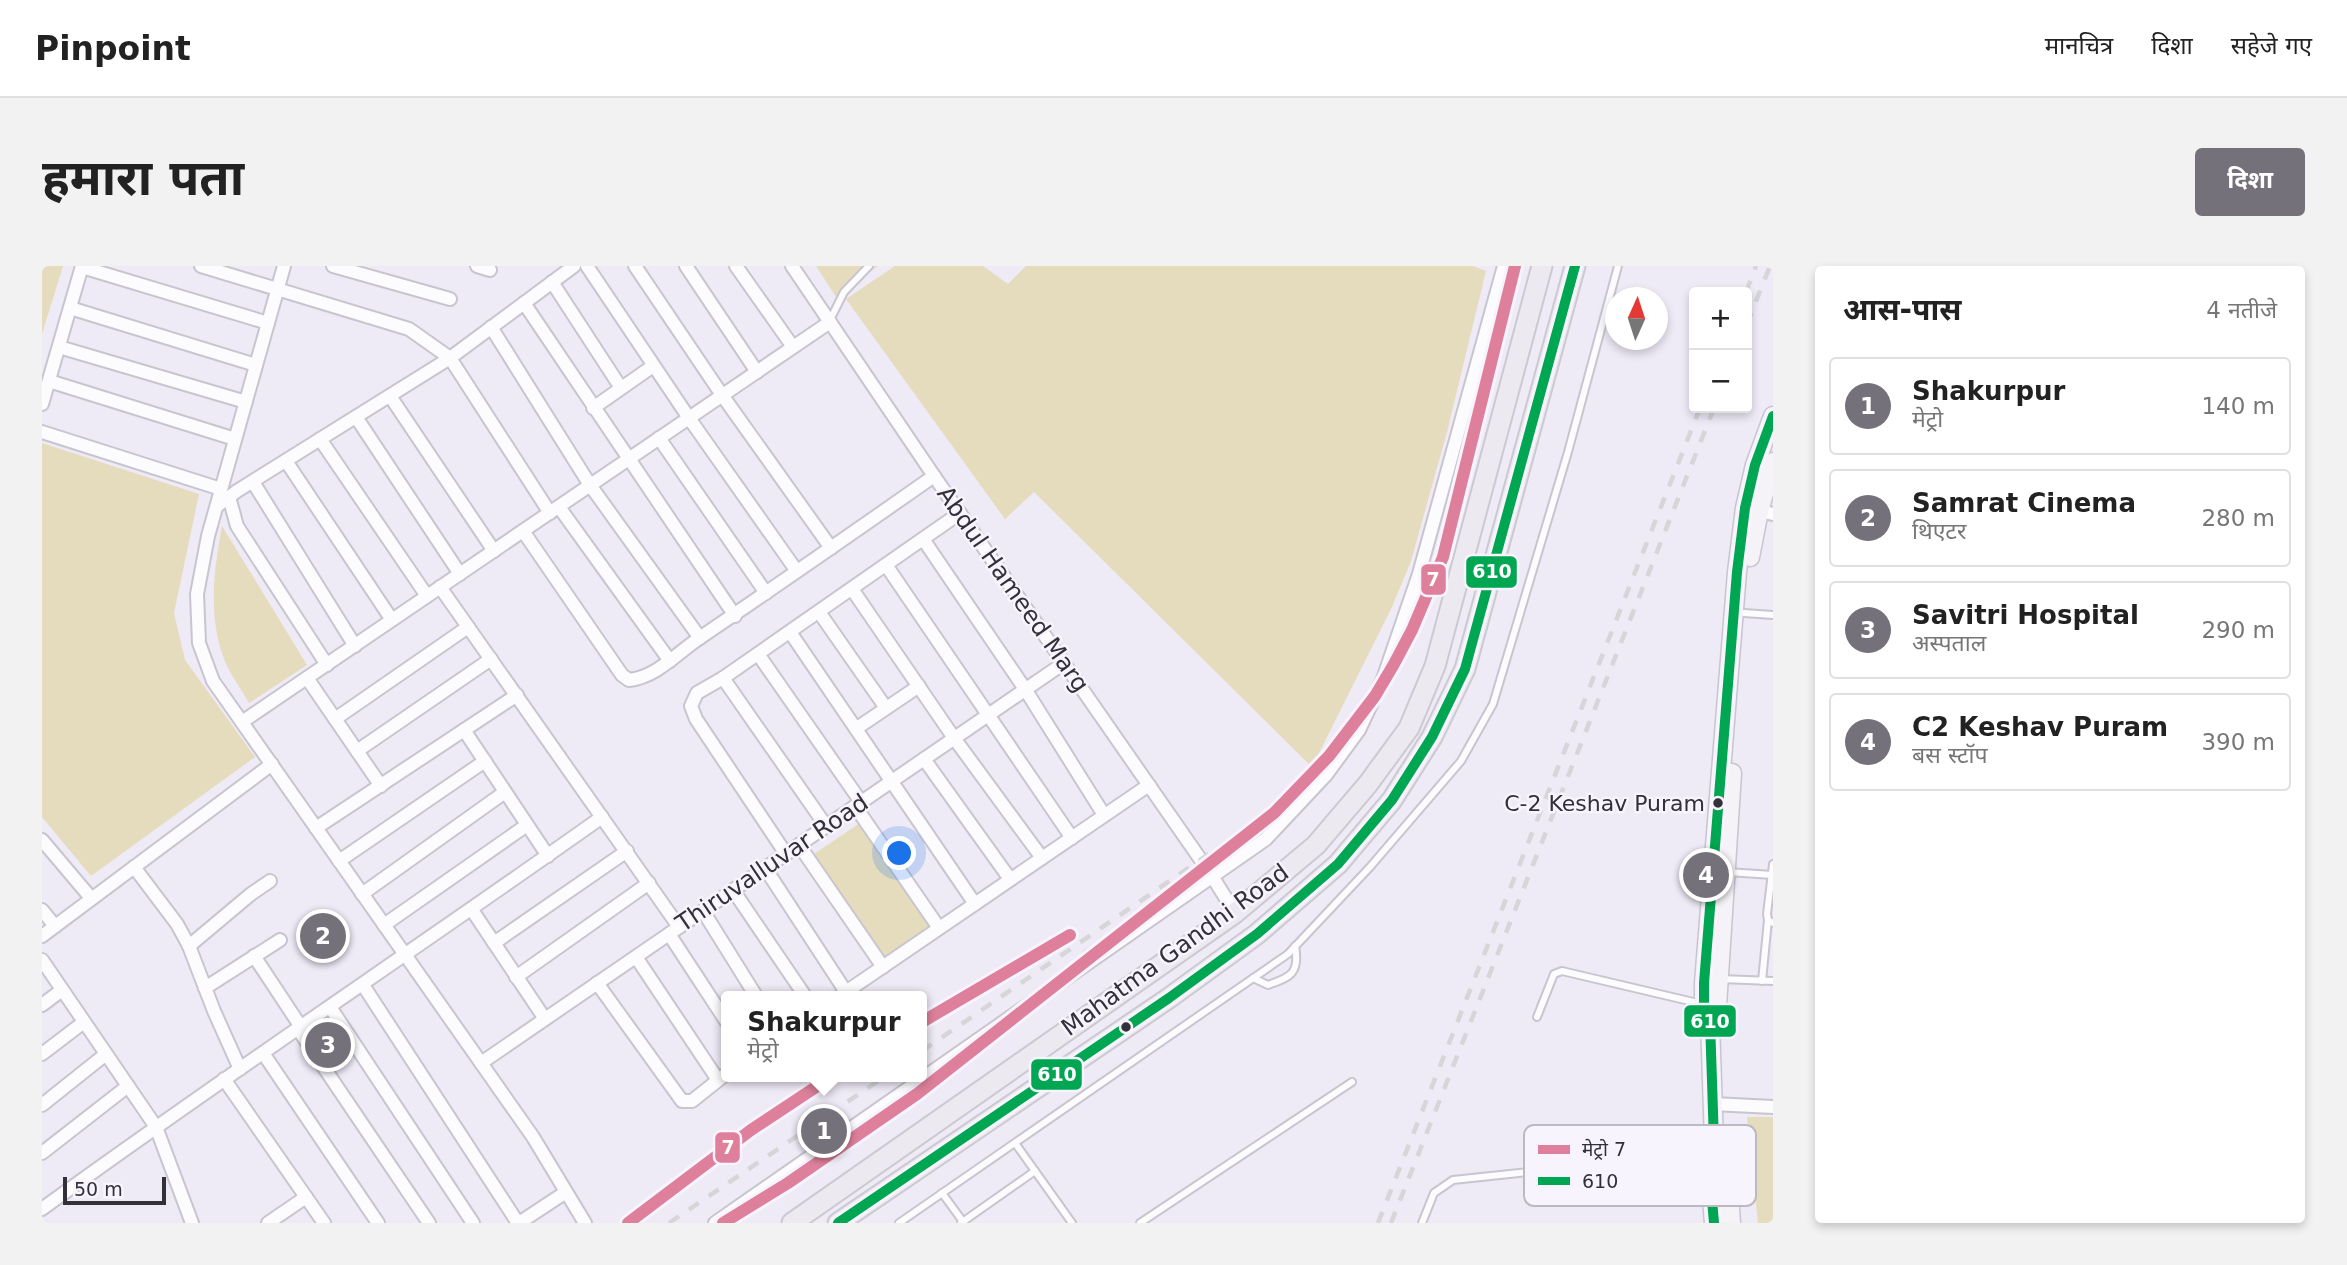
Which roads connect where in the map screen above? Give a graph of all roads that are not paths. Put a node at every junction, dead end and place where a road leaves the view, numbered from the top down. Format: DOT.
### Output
graph roads {
  1 [pos="201,266"];
  2 [pos="284,266"];
  3 [pos="333,266"];
  4 [pos="477,266"];
  5 [pos="574,266"];
  6 [pos="587,266"];
  7 [pos="635,266"];
  8 [pos="686,266"];
  9 [pos="736,266"];
  10 [pos="792,266"];
  11 [pos="869,266"];
  12 [pos="1504,266"];
  13 [pos="1542,266"];
  14 [pos="1575,266"];
  15 [pos="1618,266"];
  16 [pos="82,267"];
  17 [pos="490,270"];
  18 [pos="552,282"];
  19 [pos="278,288"];
  20 [pos="450,299"];
  21 [pos="524,303"];
  22 [pos="70,308"];
  23 [pos="830,322"];
  24 [pos="268,323"];
  25 [pos="491,327"];
  26 [pos="59,347"];
  27 [pos="793,347"];
  28 [pos="450,358"];
  29 [pos="256,365"];
  30 [pos="653,366"];
  31 [pos="757,372"];
  32 [pos="49,381"];
  33 [pos="621,388"];
  34 [pos="722,395"];
  35 [pos="390,396"];
  36 [pos="246,402"];
  37 [pos="42,404"];
  38 [pos="593,408"];
  39 [pos="1773,416"];
  40 [pos="356,417"];
  41 [pos="689,418"];
  42 [pos="42,432"];
  43 [pos="659,438"];
  44 [pos="235,439"];
  45 [pos="320,439"];
  46 [pos="628,460"];
  47 [pos="286,461"];
  48 [pos="1773,462"];
  49 [pos="934,476"];
  50 [pos="253,482"];
  51 [pos="590,485"];
  52 [pos="225,493"];
  53 [pos="554,510"];
  54 [pos="1759,511"];
  55 [pos="960,513"];
  56 [pos="523,531"];
  57 [pos="923,540"];
  58 [pos="831,548"];
  59 [pos="494,551"];
  60 [pos="886,565"];
  61 [pos="796,570"];
  62 [pos="460,574"];
  63 [pos="440,587"];
  64 [pos="852,589"];
  65 [pos="766,593"];
  66 [pos="427,596"];
  67 [pos="819,612"];
  68 [pos="1744,613"];
  69 [pos="1773,615"];
  70 [pos="735,616"];
  71 [pos="392,620"];
  72 [pos="468,627"];
  73 [pos="790,632"];
  74 [pos="700,638"];
  75 [pos="355,646"];
  76 [pos="758,654"];
  77 [pos="491,659"];
  78 [pos="670,661"];
  79 [pos="1064,663"];
  80 [pos="327,665"];
  81 [pos="307,678"];
  82 [pos="723,678"];
  83 [pos="919,686"];
  84 [pos="1025,689"];
  85 [pos="517,695"];
  86 [pos="886,708"];
  87 [pos="989,714"];
  88 [pos="335,719"];
  89 [pos="242,722"];
  90 [pos="857,728"];
  91 [pos="464,730"];
  92 [pos="954,738"];
  93 [pos="357,751"];
  94 [pos="924,759"];
  95 [pos="485,761"];
  96 [pos="272,764"];
  97 [pos="892,780"];
  98 [pos="1149,785"];
  99 [pos="381,786"];
  100 [pos="505,792"];
  101 [pos="858,804"];
  102 [pos="1104,815"];
  103 [pos="602,817"];
  104 [pos="527,825"];
  105 [pos="825,826"];
  106 [pos="316,828"];
  107 [pos="1072,838"];
  108 [pos="42,840"];
  109 [pos="799,845"];
  110 [pos="626,851"];
  111 [pos="786,854"];
  112 [pos="548,856"];
  113 [pos="1042,858"];
  114 [pos="339,861"];
  115 [pos="1773,864"];
  116 [pos="135,867"];
  117 [pos="765,868"];
  118 [pos="1719,872"];
  119 [pos="1773,875"];
  120 [pos="1213,876"];
  121 [pos="1010,879"];
  122 [pos="270,881"];
  123 [pos="649,883"];
  124 [pos="733,890"];
  125 [pos="362,894"];
  126 [pos="92,898"];
  127 [pos="975,904"];
  128 [pos="42,910"];
  129 [pos="472,910"];
  130 [pos="703,911"];
  131 [pos="1235,913"];
  132 [pos="1771,921"];
  133 [pos="384,925"];
  134 [pos="55,926"];
  135 [pos="939,928"];
  136 [pos="674,930"];
  137 [pos="42,936"];
  138 [pos="280,940"];
  139 [pos="494,943"];
  140 [pos="189,946"];
  141 [pos="1295,946"];
  142 [pos="254,956"];
  143 [pos="406,956"];
  144 [pos="636,957"];
  145 [pos="42,960"];
  146 [pos="883,967"];
  147 [pos="516,977"];
  148 [pos="1253,978"];
  149 [pos="1718,978"];
  150 [pos="1762,981"];
  151 [pos="1773,981"];
  152 [pos="597,983"];
  153 [pos="363,985"];
  154 [pos="205,988"];
  155 [pos="62,990"];
  156 [pos="753,991"];
  157 [pos="802,991"];
  158 [pos="841,991"];
  159 [pos="847,991"];
  160 [pos="42,1006"];
  161 [pos="330,1007"];
  162 [pos="721,1012"];
  163 [pos="1707,1013"];
  164 [pos="1537,1017"];
  165 [pos="545,1019"];
  166 [pos="84,1021"];
  167 [pos="300,1028"];
  168 [pos="263,1053"];
  169 [pos="42,1054"];
  170 [pos="106,1054"];
  171 [pos="481,1063"];
  172 [pos="240,1069"];
  173 [pos="927,1075"];
  174 [pos="721,1076"];
  175 [pos="721,1078"];
  176 [pos="224,1079"];
  177 [pos="917,1082"];
  178 [pos="1352,1082"];
  179 [pos="128,1086"];
  180 [pos="1713,1104"];
  181 [pos="42,1105"];
  182 [pos="1773,1107"];
  183 [pos="1712,1125"];
  184 [pos="156,1127"];
  185 [pos="1015,1143"];
  186 [pos="42,1153"];
  187 [pos="1035,1171"];
  188 [pos="1524,1171"];
  189 [pos="566,1192"];
  190 [pos="942,1193"];
  191 [pos="306,1197"];
  192 [pos="42,1209"];
  193 [pos="963,1222"];
  194 [pos="192,1223"];
  195 [pos="268,1223"];
  196 [pos="324,1223"];
  197 [pos="378,1223"];
  198 [pos="429,1223"];
  199 [pos="472,1223"];
  200 [pos="518,1223"];
  201 [pos="585,1223"];
  202 [pos="715,1223"];
  203 [pos="792,1223"];
  204 [pos="838,1223"];
  205 [pos="899,1223"];
  206 [pos="1072,1223"];
  207 [pos="1140,1223"];
  208 [pos="1422,1223"];
  1 -- 19 [label="street"];
  2 -- 19 [label="street"];
  3 -- 20 [label="street"];
  4 -- 17 [label="street"];
  5 -- 18 [label="street"];
  6 -- 30 [label="street"];
  7 -- 34 [label="street"];
  8 -- 31 [label="street"];
  9 -- 27 [label="street"];
  10 -- 23 [label="street, Abdul Hameed Marg"];
  11 -- 23 [label="lane"];
  12 -- 120 [label="street"];
  13 -- 131 [label="main road, Mahatma Gandhi Road"];
  14 -- 204 [label="main road, Mahatma Gandhi Road"];
  15 -- 141 [label="lane"];
  16 -- 22 [label="street"];
  16 -- 24 [label="street"];
  18 -- 21 [label="street"];
  18 -- 33 [label="street"];
  19 -- 24 [label="street"];
  19 -- 28 [label="street"];
  21 -- 25 [label="street"];
  21 -- 38 [label="street"];
  22 -- 26 [label="street"];
  22 -- 29 [label="street"];
  23 -- 27 [label="street"];
  23 -- 49 [label="street, Abdul Hameed Marg"];
  24 -- 29 [label="street"];
  25 -- 28 [label="street"];
  25 -- 51 [label="street"];
  26 -- 32 [label="street"];
  26 -- 36 [label="street"];
  27 -- 31 [label="street"];
  28 -- 35 [label="street"];
  28 -- 53 [label="street"];
  29 -- 36 [label="street"];
  30 -- 33 [label="street"];
  30 -- 41 [label="street"];
  31 -- 34 [label="street"];
  32 -- 37 [label="street"];
  32 -- 44 [label="street"];
  33 -- 38 [label="street"];
  34 -- 41 [label="street"];
  34 -- 58 [label="street"];
  35 -- 40 [label="street"];
  35 -- 59 [label="street"];
  36 -- 44 [label="street"];
  38 -- 46 [label="street"];
  39 -- 54 [label="main road"];
  40 -- 45 [label="street"];
  40 -- 62 [label="street"];
  41 -- 43 [label="street"];
  41 -- 61 [label="street"];
  42 -- 52 [label="street"];
  43 -- 46 [label="street"];
  43 -- 65 [label="street"];
  44 -- 52 [label="street"];
  45 -- 47 [label="street"];
  45 -- 66 [label="street"];
  46 -- 51 [label="street"];
  46 -- 70 [label="street"];
  47 -- 50 [label="street"];
  47 -- 71 [label="street"];
  48 -- 54 [label="main road"];
  49 -- 55 [label="street, Abdul Hameed Marg"];
  49 -- 58 [label="street"];
  50 -- 52 [label="street"];
  50 -- 75 [label="street"];
  51 -- 53 [label="street"];
  51 -- 74 [label="street"];
  52 -- 80 [label="street"];
  52 -- 89 [label="street"];
  53 -- 56 [label="street"];
  53 -- 78 [label="street"];
  54 -- 68 [label="main road"];
  54 -- 118 [label="main road"];
  55 -- 57 [label="street"];
  55 -- 79 [label="street, Abdul Hameed Marg"];
  56 -- 59 [label="street"];
  56 -- 78 [label="street"];
  57 -- 60 [label="street"];
  57 -- 84 [label="street"];
  58 -- 61 [label="street"];
  59 -- 62 [label="street"];
  60 -- 64 [label="street"];
  60 -- 87 [label="street"];
  61 -- 65 [label="street"];
  62 -- 63 [label="street"];
  63 -- 66 [label="street"];
  63 -- 72 [label="street"];
  64 -- 67 [label="street"];
  64 -- 83 [label="street"];
  65 -- 70 [label="street"];
  66 -- 71 [label="street"];
  67 -- 73 [label="street"];
  67 -- 86 [label="street"];
  68 -- 69 [label="lane"];
  68 -- 118 [label="main road"];
  70 -- 74 [label="street"];
  71 -- 75 [label="street"];
  72 -- 77 [label="street"];
  72 -- 88 [label="street"];
  73 -- 76 [label="street"];
  73 -- 90 [label="street"];
  74 -- 78 [label="street"];
  75 -- 80 [label="street"];
  76 -- 82 [label="street"];
  76 -- 101 [label="street"];
  77 -- 85 [label="street"];
  77 -- 93 [label="street"];
  79 -- 84 [label="street, Thiruvalluvar Road"];
  79 -- 98 [label="street, Abdul Hameed Marg"];
  80 -- 81 [label="street"];
  81 -- 88 [label="street"];
  81 -- 89 [label="street"];
  82 -- 105 [label="street"];
  82 -- 111 [label="street"];
  83 -- 86 [label="street"];
  83 -- 92 [label="street"];
  84 -- 87 [label="street, Thiruvalluvar Road"];
  84 -- 102 [label="street"];
  85 -- 91 [label="street"];
  85 -- 103 [label="street"];
  86 -- 90 [label="street"];
  87 -- 92 [label="street, Thiruvalluvar Road"];
  87 -- 107 [label="street"];
  88 -- 93 [label="street"];
  89 -- 96 [label="street"];
  90 -- 97 [label="street"];
  91 -- 95 [label="street"];
  91 -- 99 [label="street"];
  92 -- 94 [label="street, Thiruvalluvar Road"];
  92 -- 113 [label="street"];
  93 -- 99 [label="street"];
  94 -- 97 [label="street, Thiruvalluvar Road"];
  94 -- 121 [label="street"];
  95 -- 100 [label="street"];
  95 -- 114 [label="street"];
  96 -- 106 [label="street"];
  96 -- 116 [label="street"];
  97 -- 101 [label="street, Thiruvalluvar Road"];
  97 -- 127 [label="street"];
  98 -- 102 [label="street"];
  98 -- 120 [label="street, Abdul Hameed Marg"];
  99 -- 106 [label="street"];
  100 -- 104 [label="street"];
  100 -- 125 [label="street"];
  101 -- 105 [label="street, Thiruvalluvar Road"];
  101 -- 135 [label="street"];
  102 -- 107 [label="street"];
  103 -- 110 [label="street"];
  103 -- 112 [label="street"];
  104 -- 112 [label="street"];
  104 -- 133 [label="street"];
  105 -- 109 [label="street, Thiruvalluvar Road"];
  106 -- 114 [label="street"];
  107 -- 113 [label="street"];
  108 -- 126 [label="street"];
  109 -- 111 [label="street, Thiruvalluvar Road"];
  109 -- 146 [label="street"];
  110 -- 123 [label="street"];
  110 -- 139 [label="street"];
  111 -- 117 [label="street, Thiruvalluvar Road"];
  112 -- 129 [label="street"];
  113 -- 121 [label="street"];
  114 -- 125 [label="street"];
  115 -- 119 [label="lane"];
  116 -- 126 [label="street"];
  116 -- 140 [label="street"];
  117 -- 124 [label="street, Thiruvalluvar Road"];
  117 -- 158 [label="street"];
  118 -- 119 [label="lane"];
  118 -- 149 [label="main road"];
  118 -- 163 [label="main road"];
  119 -- 132 [label="lane"];
  120 -- 131 [label="street, Abdul Hameed Marg"];
  120 -- 173 [label="street"];
  121 -- 127 [label="street"];
  122 -- 140 [label="street"];
  123 -- 136 [label="street"];
  123 -- 147 [label="street"];
  124 -- 130 [label="street, Thiruvalluvar Road"];
  124 -- 157 [label="street"];
  125 -- 133 [label="street"];
  126 -- 134 [label="street"];
  127 -- 135 [label="street"];
  128 -- 134 [label="street"];
  129 -- 139 [label="street"];
  129 -- 143 [label="street"];
  130 -- 136 [label="street, Thiruvalluvar Road"];
  130 -- 156 [label="street"];
  131 -- 203 [label="main road, Mahatma Gandhi Road"];
  132 -- 150 [label="lane"];
  133 -- 143 [label="street"];
  134 -- 137 [label="street"];
  135 -- 146 [label="street"];
  136 -- 144 [label="street, Thiruvalluvar Road"];
  136 -- 162 [label="street"];
  138 -- 142 [label="street"];
  139 -- 147 [label="street"];
  140 -- 154 [label="street"];
  141 -- 148 [label="lane"];
  141 -- 148 [label="lane"];
  142 -- 154 [label="street"];
  142 -- 167 [label="street"];
  143 -- 153 [label="street"];
  143 -- 171 [label="street"];
  144 -- 152 [label="street, Thiruvalluvar Road"];
  144 -- 174 [label="street"];
  145 -- 155 [label="street"];
  146 -- 159 [label="street"];
  147 -- 165 [label="street"];
  148 -- 185 [label="lane"];
  149 -- 150 [label="lane"];
  149 -- 163 [label="main road"];
  150 -- 151 [label="lane"];
  152 -- 165 [label="street, Thiruvalluvar Road"];
  152 -- 175 [label="street"];
  153 -- 161 [label="street"];
  153 -- 200 [label="street"];
  154 -- 172 [label="street"];
  155 -- 160 [label="street"];
  155 -- 166 [label="street"];
  161 -- 167 [label="street"];
  161 -- 199 [label="street"];
  163 -- 164 [label="lane"];
  163 -- 180 [label="main road"];
  165 -- 171 [label="street, Thiruvalluvar Road"];
  166 -- 169 [label="street"];
  166 -- 170 [label="street"];
  167 -- 168 [label="street"];
  167 -- 198 [label="street"];
  168 -- 172 [label="street"];
  168 -- 197 [label="street"];
  170 -- 179 [label="street"];
  170 -- 181 [label="street"];
  171 -- 189 [label="street"];
  172 -- 176 [label="street"];
  176 -- 184 [label="street"];
  176 -- 191 [label="street"];
  177 -- 202 [label="street"];
  178 -- 207 [label="lane"];
  179 -- 184 [label="street"];
  179 -- 186 [label="street"];
  180 -- 182 [label="street"];
  180 -- 183 [label="main road"];
  184 -- 192 [label="street"];
  184 -- 194 [label="street"];
  185 -- 187 [label="lane"];
  185 -- 190 [label="lane"];
  187 -- 193 [label="lane"];
  187 -- 206 [label="lane"];
  188 -- 208 [label="lane"];
  189 -- 200 [label="street"];
  189 -- 201 [label="street"];
  190 -- 193 [label="lane"];
  190 -- 205 [label="lane"];
  191 -- 195 [label="street"];
  191 -- 196 [label="street"];
}
